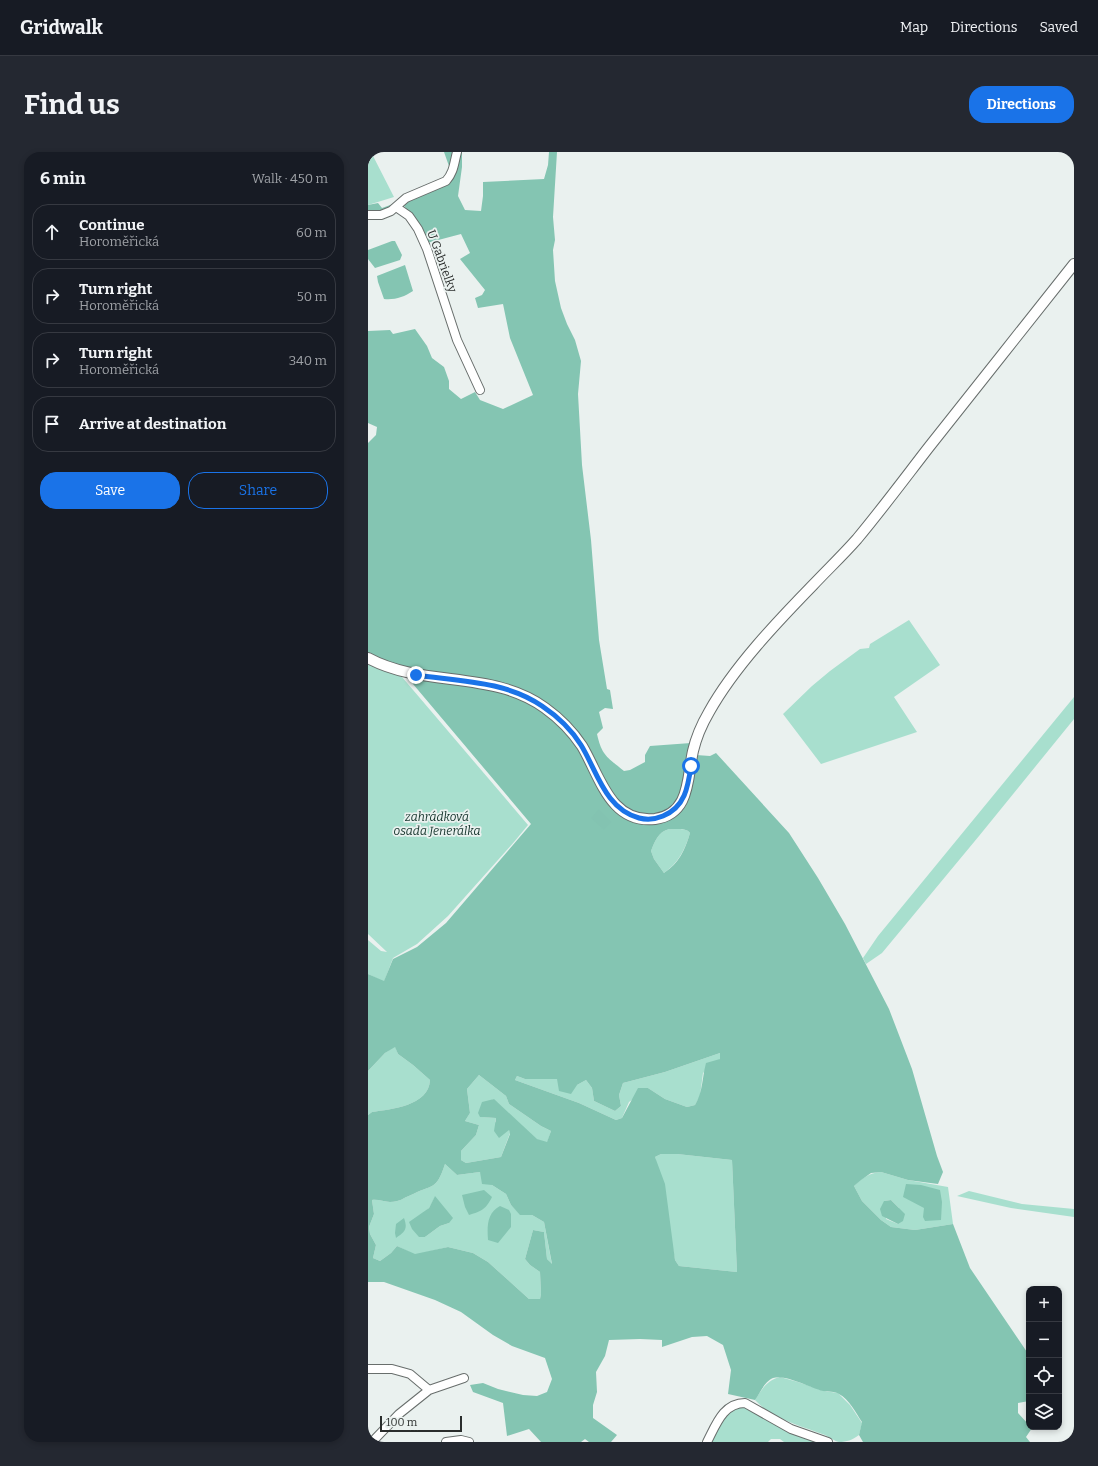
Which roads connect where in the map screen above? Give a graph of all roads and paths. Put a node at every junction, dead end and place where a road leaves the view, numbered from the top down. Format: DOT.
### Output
graph roads {
  1 [pos="457,152"];
  2 [pos="396,207"];
  3 [pos="368,215"];
  4 [pos="1074,264"];
  5 [pos="480,390"];
  6 [pos="368,658"];
  7 [pos="368,1369"];
  8 [pos="464,1378"];
  9 [pos="429,1390"];
  10 [pos="372,1442"];
  11 [pos="446,1442"];
  12 [pos="469,1442"];
  13 [pos="707,1442"];
  14 [pos="828,1442"];
  1 -- 2 [label="street"];
  2 -- 3 [label="street"];
  2 -- 5 [label="street, U Gabrielky"];
  4 -- 6 [label="main road"];
  7 -- 9 [label="street"];
  8 -- 9 [label="street"];
  9 -- 10 [label="street"];
  11 -- 12 [label="street"];
  13 -- 14 [label="street"];
}
